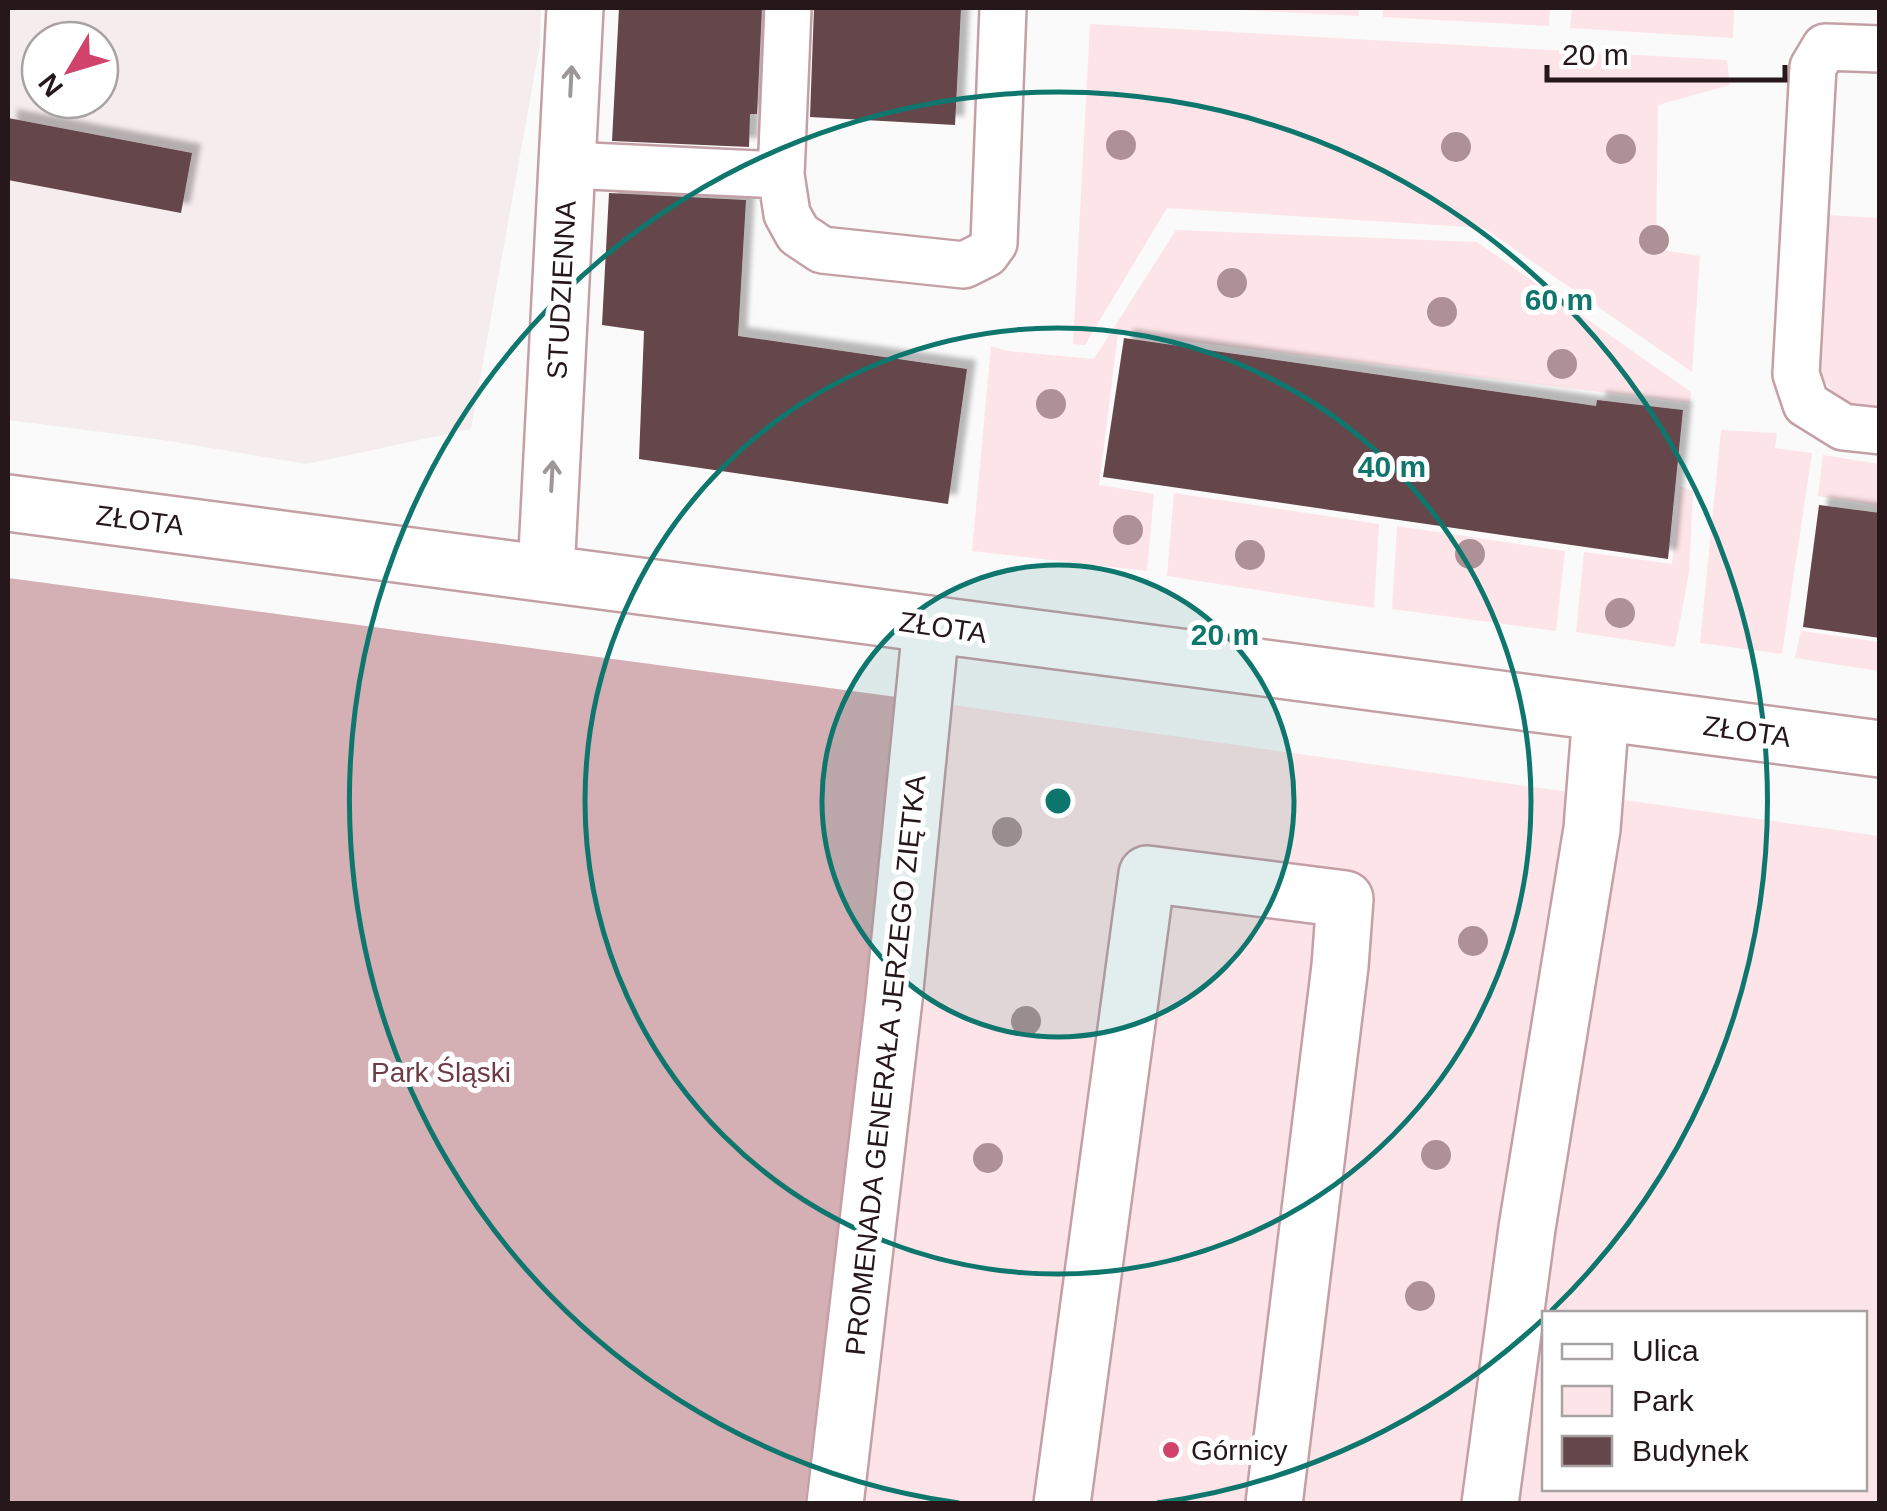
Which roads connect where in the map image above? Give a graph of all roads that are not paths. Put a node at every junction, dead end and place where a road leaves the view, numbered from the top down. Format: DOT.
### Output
graph roads {
  1 [pos="575,8"];
  2 [pos="788,8"];
  3 [pos="1003,8"];
  4 [pos="1880,49"];
  5 [pos="568,165"];
  6 [pos="781,175"];
  7 [pos="1880,431"];
  8 [pos="8,503"];
  9 [pos="546,573"];
  10 [pos="931,626"];
  11 [pos="1601,712"];
  12 [pos="1880,749"];
  13 [pos="835,1504"];
  14 [pos="1062,1504"];
  15 [pos="1274,1504"];
  16 [pos="1490,1504"];
  5 -- 1 [label="street, STUDZIENNA, one-way"];
  2 -- 6 [label="lane"];
  3 -- 6 [label="lane"];
  4 -- 7 [label="lane"];
  5 -- 6 [label="lane"];
  9 -- 5 [label="street, STUDZIENNA, one-way"];
  8 -- 9 [label="street, ZŁOTA"];
  9 -- 10 [label="street, ZŁOTA"];
  10 -- 11 [label="street, ZŁOTA"];
  10 -- 13 [label="street, PROMENADA GENERAŁA JERZEGO ZIĘTKA"];
  11 -- 12 [label="street, ZŁOTA"];
  11 -- 16 [label="street"];
  14 -- 15 [label="street"];
}
